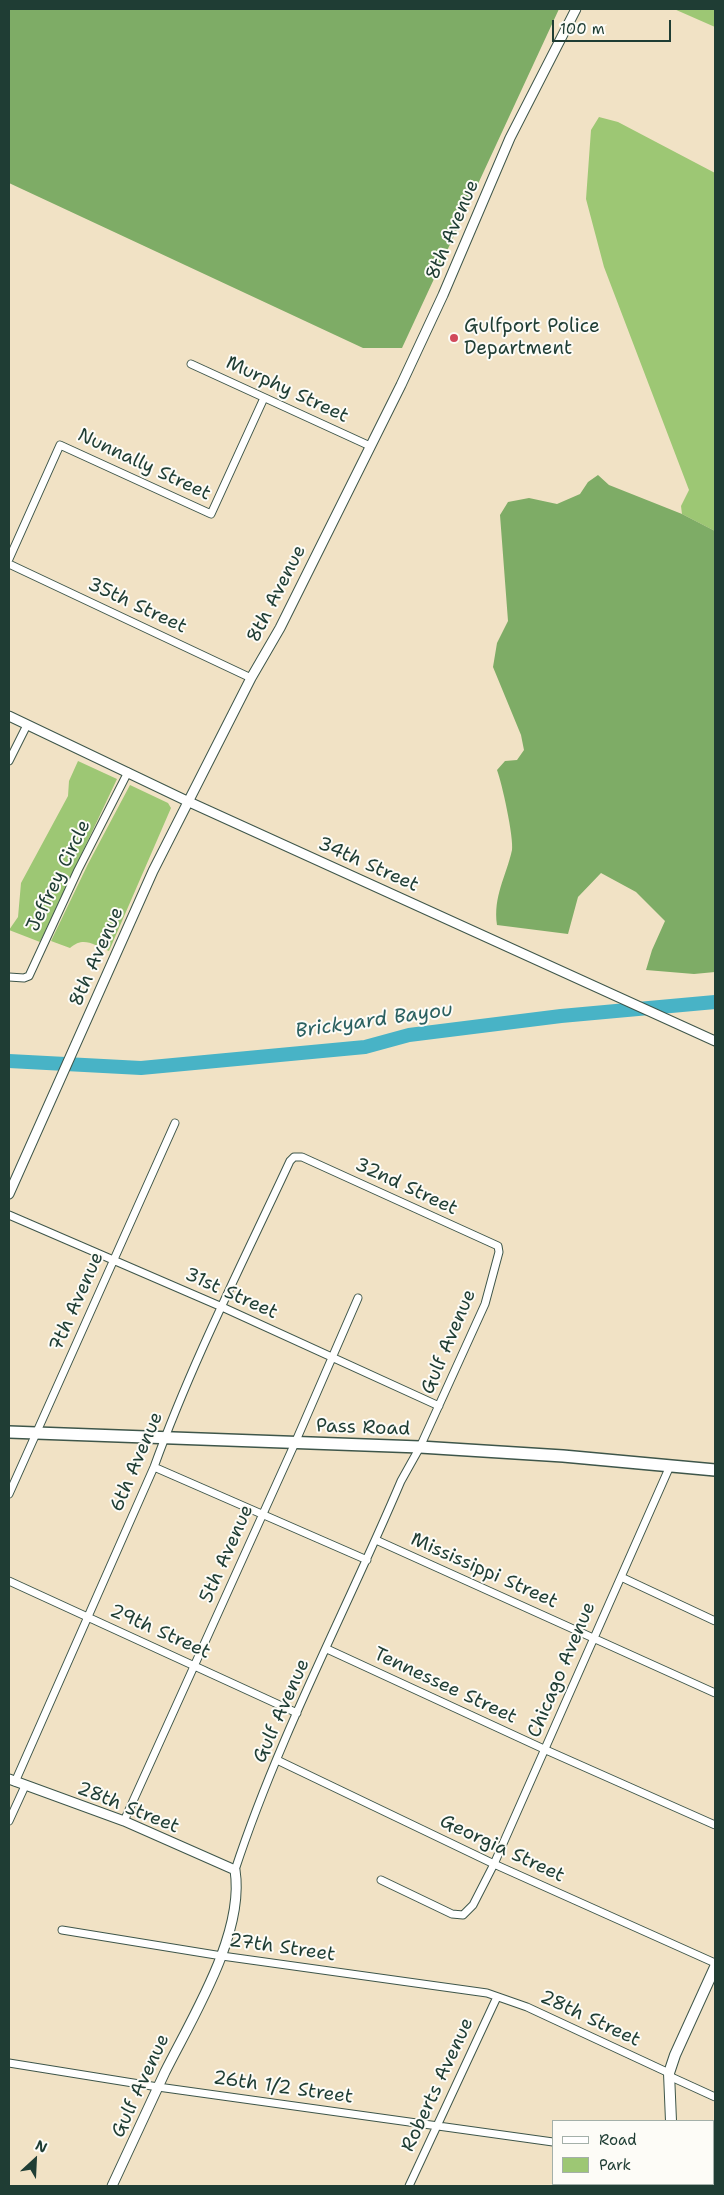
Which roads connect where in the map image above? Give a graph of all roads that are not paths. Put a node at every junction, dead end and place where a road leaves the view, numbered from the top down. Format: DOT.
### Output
graph roads {
  1 [pos="576,9"];
  2 [pos="191,364"];
  3 [pos="264,398"];
  4 [pos="370,446"];
  5 [pos="9,559"];
  6 [pos="9,564"];
  7 [pos="251,678"];
  8 [pos="9,716"];
  9 [pos="28,725"];
  10 [pos="9,762"];
  11 [pos="128,772"];
  12 [pos="187,801"];
  13 [pos="9,977"];
  14 [pos="715,1040"];
  15 [pos="175,1123"];
  16 [pos="294,1157"];
  17 [pos="9,1194"];
  18 [pos="9,1215"];
  19 [pos="499,1252"];
  20 [pos="114,1260"];
  21 [pos="358,1298"];
  22 [pos="222,1307"];
  23 [pos="332,1358"];
  24 [pos="440,1406"];
  25 [pos="9,1432"];
  26 [pos="36,1433"];
  27 [pos="164,1438"];
  28 [pos="295,1443"];
  29 [pos="420,1447"];
  30 [pos="670,1466"];
  31 [pos="154,1467"];
  32 [pos="715,1470"];
  33 [pos="9,1494"];
  34 [pos="263,1513"];
  35 [pos="376,1540"];
  36 [pos="367,1560"];
  37 [pos="621,1577"];
  38 [pos="9,1581"];
  39 [pos="87,1616"];
  40 [pos="715,1621"];
  41 [pos="593,1638"];
  42 [pos="327,1649"];
  43 [pos="195,1665"];
  44 [pos="715,1693"];
  45 [pos="297,1713"];
  46 [pos="546,1750"];
  47 [pos="277,1760"];
  48 [pos="12,1780"];
  49 [pos="25,1786"];
  50 [pos="124,1821"];
  51 [pos="9,1822"];
  52 [pos="715,1825"];
  53 [pos="494,1864"];
  54 [pos="235,1870"];
  55 [pos="380,1880"];
  56 [pos="62,1930"];
  57 [pos="222,1956"];
  58 [pos="715,1963"];
  59 [pos="715,1967"];
  60 [pos="497,1997"];
  61 [pos="9,2063"];
  62 [pos="669,2075"];
  63 [pos="158,2087"];
  64 [pos="715,2097"];
  65 [pos="672,2120"];
  66 [pos="437,2126"];
  67 [pos="552,2142"];
  68 [pos="112,2186"];
  69 [pos="408,2186"];
  1 -- 4 [label="street, 8th Avenue"];
  2 -- 3 [label="street, Murphy Street"];
  3 -- 4 [label="street, Murphy Street"];
  3 -- 5 [label="street, Nunnally Street"];
  4 -- 7 [label="street, 8th Avenue"];
  6 -- 7 [label="street, 35th Street"];
  7 -- 12 [label="street, 8th Avenue"];
  8 -- 9 [label="street, 34th Street"];
  9 -- 10 [label="street"];
  9 -- 11 [label="street, 34th Street"];
  11 -- 12 [label="street, 34th Street"];
  11 -- 13 [label="street, Jeffrey Circle"];
  12 -- 14 [label="street, 34th Street"];
  12 -- 17 [label="street, 8th Avenue"];
  15 -- 20 [label="street, 7th Avenue"];
  16 -- 19 [label="street, 32nd Street"];
  16 -- 22 [label="street, 6th Avenue"];
  18 -- 20 [label="street, 31st Street"];
  19 -- 24 [label="street, Gulf Avenue"];
  20 -- 22 [label="street, 31st Street"];
  20 -- 26 [label="street, 7th Avenue"];
  21 -- 23 [label="street, 5th Avenue"];
  22 -- 23 [label="street, 31st Street"];
  22 -- 27 [label="street, 6th Avenue"];
  23 -- 24 [label="street, 31st Street"];
  23 -- 28 [label="street, 5th Avenue"];
  24 -- 29 [label="street, Gulf Avenue"];
  25 -- 26 [label="main road, Pass Road"];
  26 -- 27 [label="main road, Pass Road"];
  26 -- 33 [label="street, 7th Avenue"];
  27 -- 28 [label="main road, Pass Road"];
  27 -- 31 [label="street, 6th Avenue"];
  28 -- 29 [label="main road, Pass Road"];
  28 -- 34 [label="street, 5th Avenue"];
  29 -- 30 [label="main road, Pass Road"];
  29 -- 35 [label="street, Gulf Avenue"];
  30 -- 32 [label="main road, Pass Road"];
  30 -- 37 [label="street, Chicago Avenue"];
  31 -- 34 [label="street"];
  31 -- 39 [label="street, 6th Avenue"];
  34 -- 36 [label="street"];
  34 -- 43 [label="street, 5th Avenue"];
  35 -- 36 [label="street, Gulf Avenue"];
  35 -- 41 [label="street, Mississippi Street"];
  36 -- 42 [label="street, Gulf Avenue"];
  37 -- 40 [label="street"];
  37 -- 41 [label="street, Chicago Avenue"];
  38 -- 39 [label="street, 29th Street"];
  39 -- 43 [label="street, 29th Street"];
  39 -- 48 [label="street, 6th Avenue"];
  41 -- 44 [label="street, Mississippi Street"];
  41 -- 46 [label="street, Chicago Avenue"];
  42 -- 45 [label="street, Gulf Avenue"];
  42 -- 46 [label="street, Tennessee Street"];
  43 -- 45 [label="street, 29th Street"];
  43 -- 50 [label="street, 5th Avenue"];
  45 -- 47 [label="street, Gulf Avenue"];
  46 -- 52 [label="street, Tennessee Street"];
  46 -- 53 [label="street, Chicago Avenue"];
  47 -- 53 [label="street, Georgia Street"];
  47 -- 54 [label="street, Gulf Avenue"];
  48 -- 49 [label="street, 28th Street"];
  49 -- 50 [label="street, 28th Street"];
  49 -- 51 [label="street"];
  50 -- 54 [label="street, 28th Street"];
  53 -- 55 [label="street, Chicago Avenue"];
  53 -- 58 [label="street, Georgia Street"];
  54 -- 57 [label="street, Gulf Avenue"];
  56 -- 57 [label="street, 27th Street"];
  57 -- 60 [label="street, 27th Street"];
  57 -- 63 [label="street, Gulf Avenue"];
  59 -- 62 [label="main road"];
  60 -- 62 [label="street, 28th Street"];
  60 -- 66 [label="street, Roberts Avenue"];
  61 -- 63 [label="street, 26th 1/2 Street"];
  62 -- 64 [label="street, 28th Street"];
  62 -- 65 [label="main road"];
  63 -- 66 [label="street, 26th 1/2 Street"];
  63 -- 68 [label="street, Gulf Avenue"];
  66 -- 67 [label="street, 26th 1/2 Street"];
  66 -- 69 [label="street, Roberts Avenue"];
}
